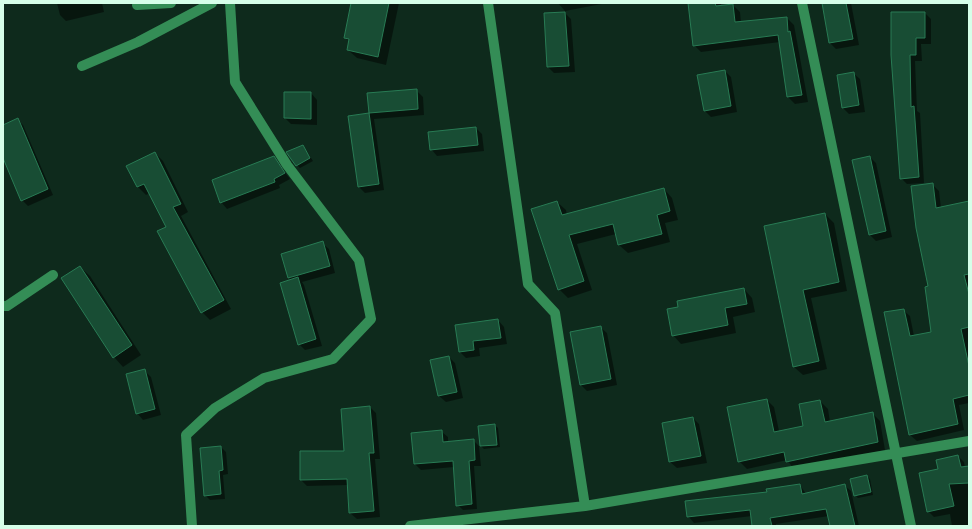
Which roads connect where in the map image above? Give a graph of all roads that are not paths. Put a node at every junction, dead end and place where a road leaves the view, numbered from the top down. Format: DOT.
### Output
graph roads {
  1 [pos="171,3"];
  2 [pos="212,3"];
  3 [pos="230,3"];
  4 [pos="488,3"];
  5 [pos="802,3"];
  6 [pos="137,5"];
  7 [pos="82,66"];
  8 [pos="53,275"];
  9 [pos="3,306"];
  10 [pos="969,441"];
  11 [pos="896,454"];
  12 [pos="585,506"];
  13 [pos="192,526"];
  14 [pos="410,526"];
  15 [pos="911,526"];
  1 -- 6 [label="lane"];
  2 -- 7 [label="lane"];
  3 -- 13 [label="lane"];
  4 -- 12 [label="lane"];
  5 -- 11 [label="lane"];
  8 -- 9 [label="lane"];
  10 -- 11 [label="lane"];
  11 -- 12 [label="lane"];
  11 -- 15 [label="lane"];
  12 -- 14 [label="lane"];
}
